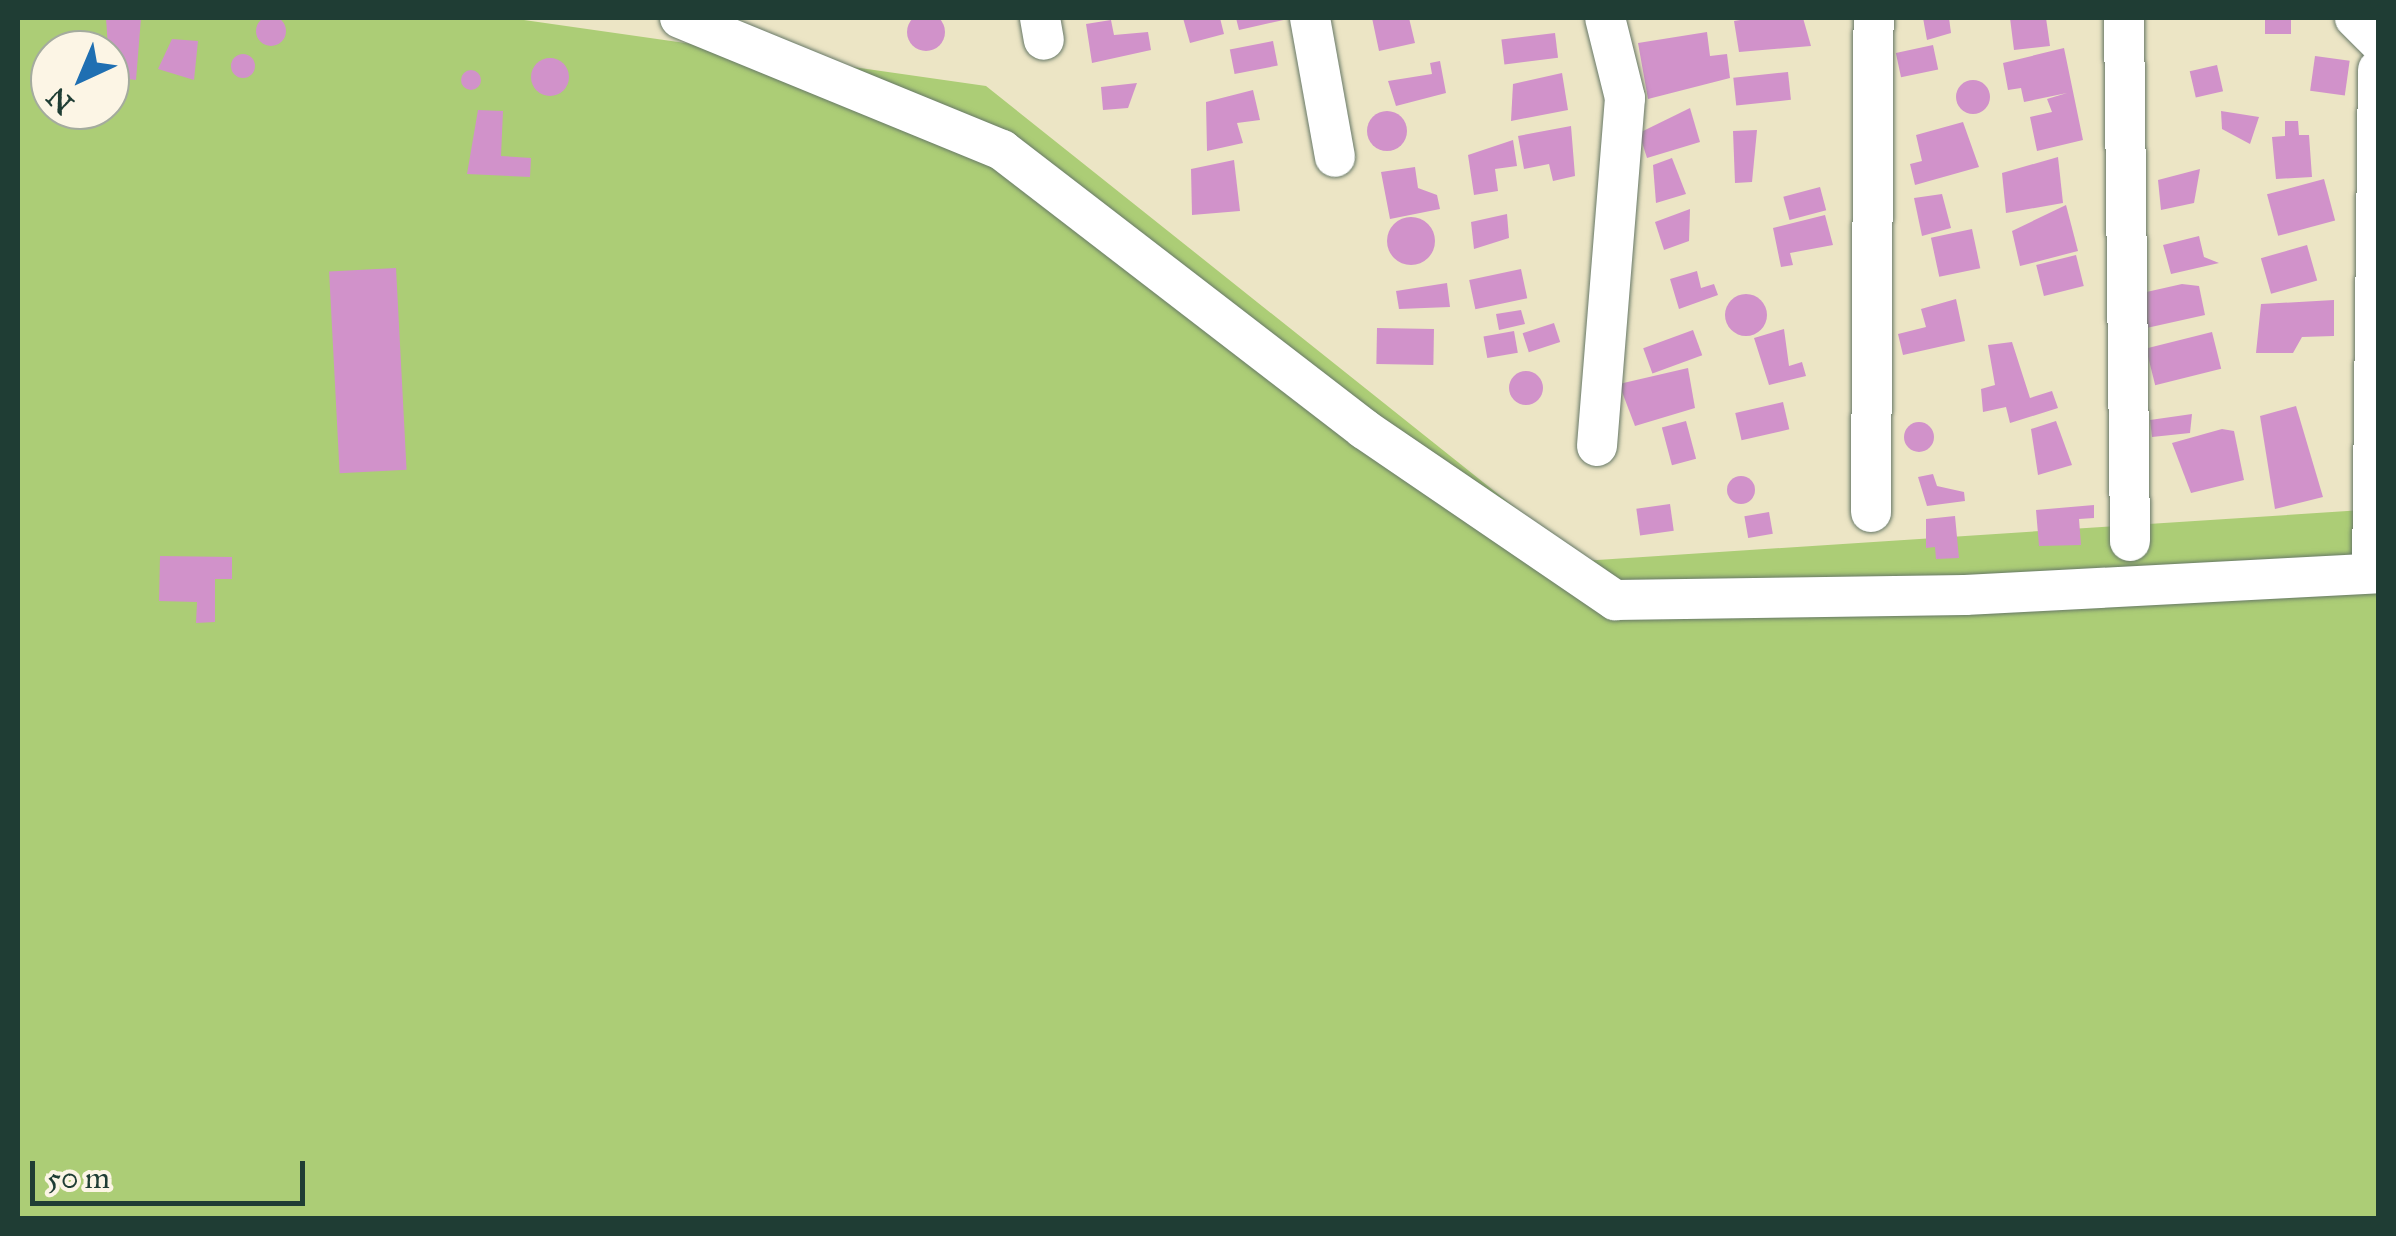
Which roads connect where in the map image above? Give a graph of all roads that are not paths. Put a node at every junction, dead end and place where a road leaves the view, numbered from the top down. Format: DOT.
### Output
graph roads {
  1 [pos="680,18"];
  2 [pos="1310,18"];
  3 [pos="1605,18"];
  4 [pos="1874,18"];
  5 [pos="2124,18"];
  6 [pos="2355,18"];
  7 [pos="2378,41"];
  8 [pos="2378,70"];
  9 [pos="1335,156"];
  10 [pos="1597,446"];
  11 [pos="1871,512"];
  12 [pos="2130,541"];
  13 [pos="2375,573"];
  1 -- 13 [label="street"];
  2 -- 9 [label="street"];
  3 -- 10 [label="street"];
  4 -- 11 [label="street"];
  5 -- 12 [label="street"];
  6 -- 7 [label="street"];
  8 -- 13 [label="street"];
}
